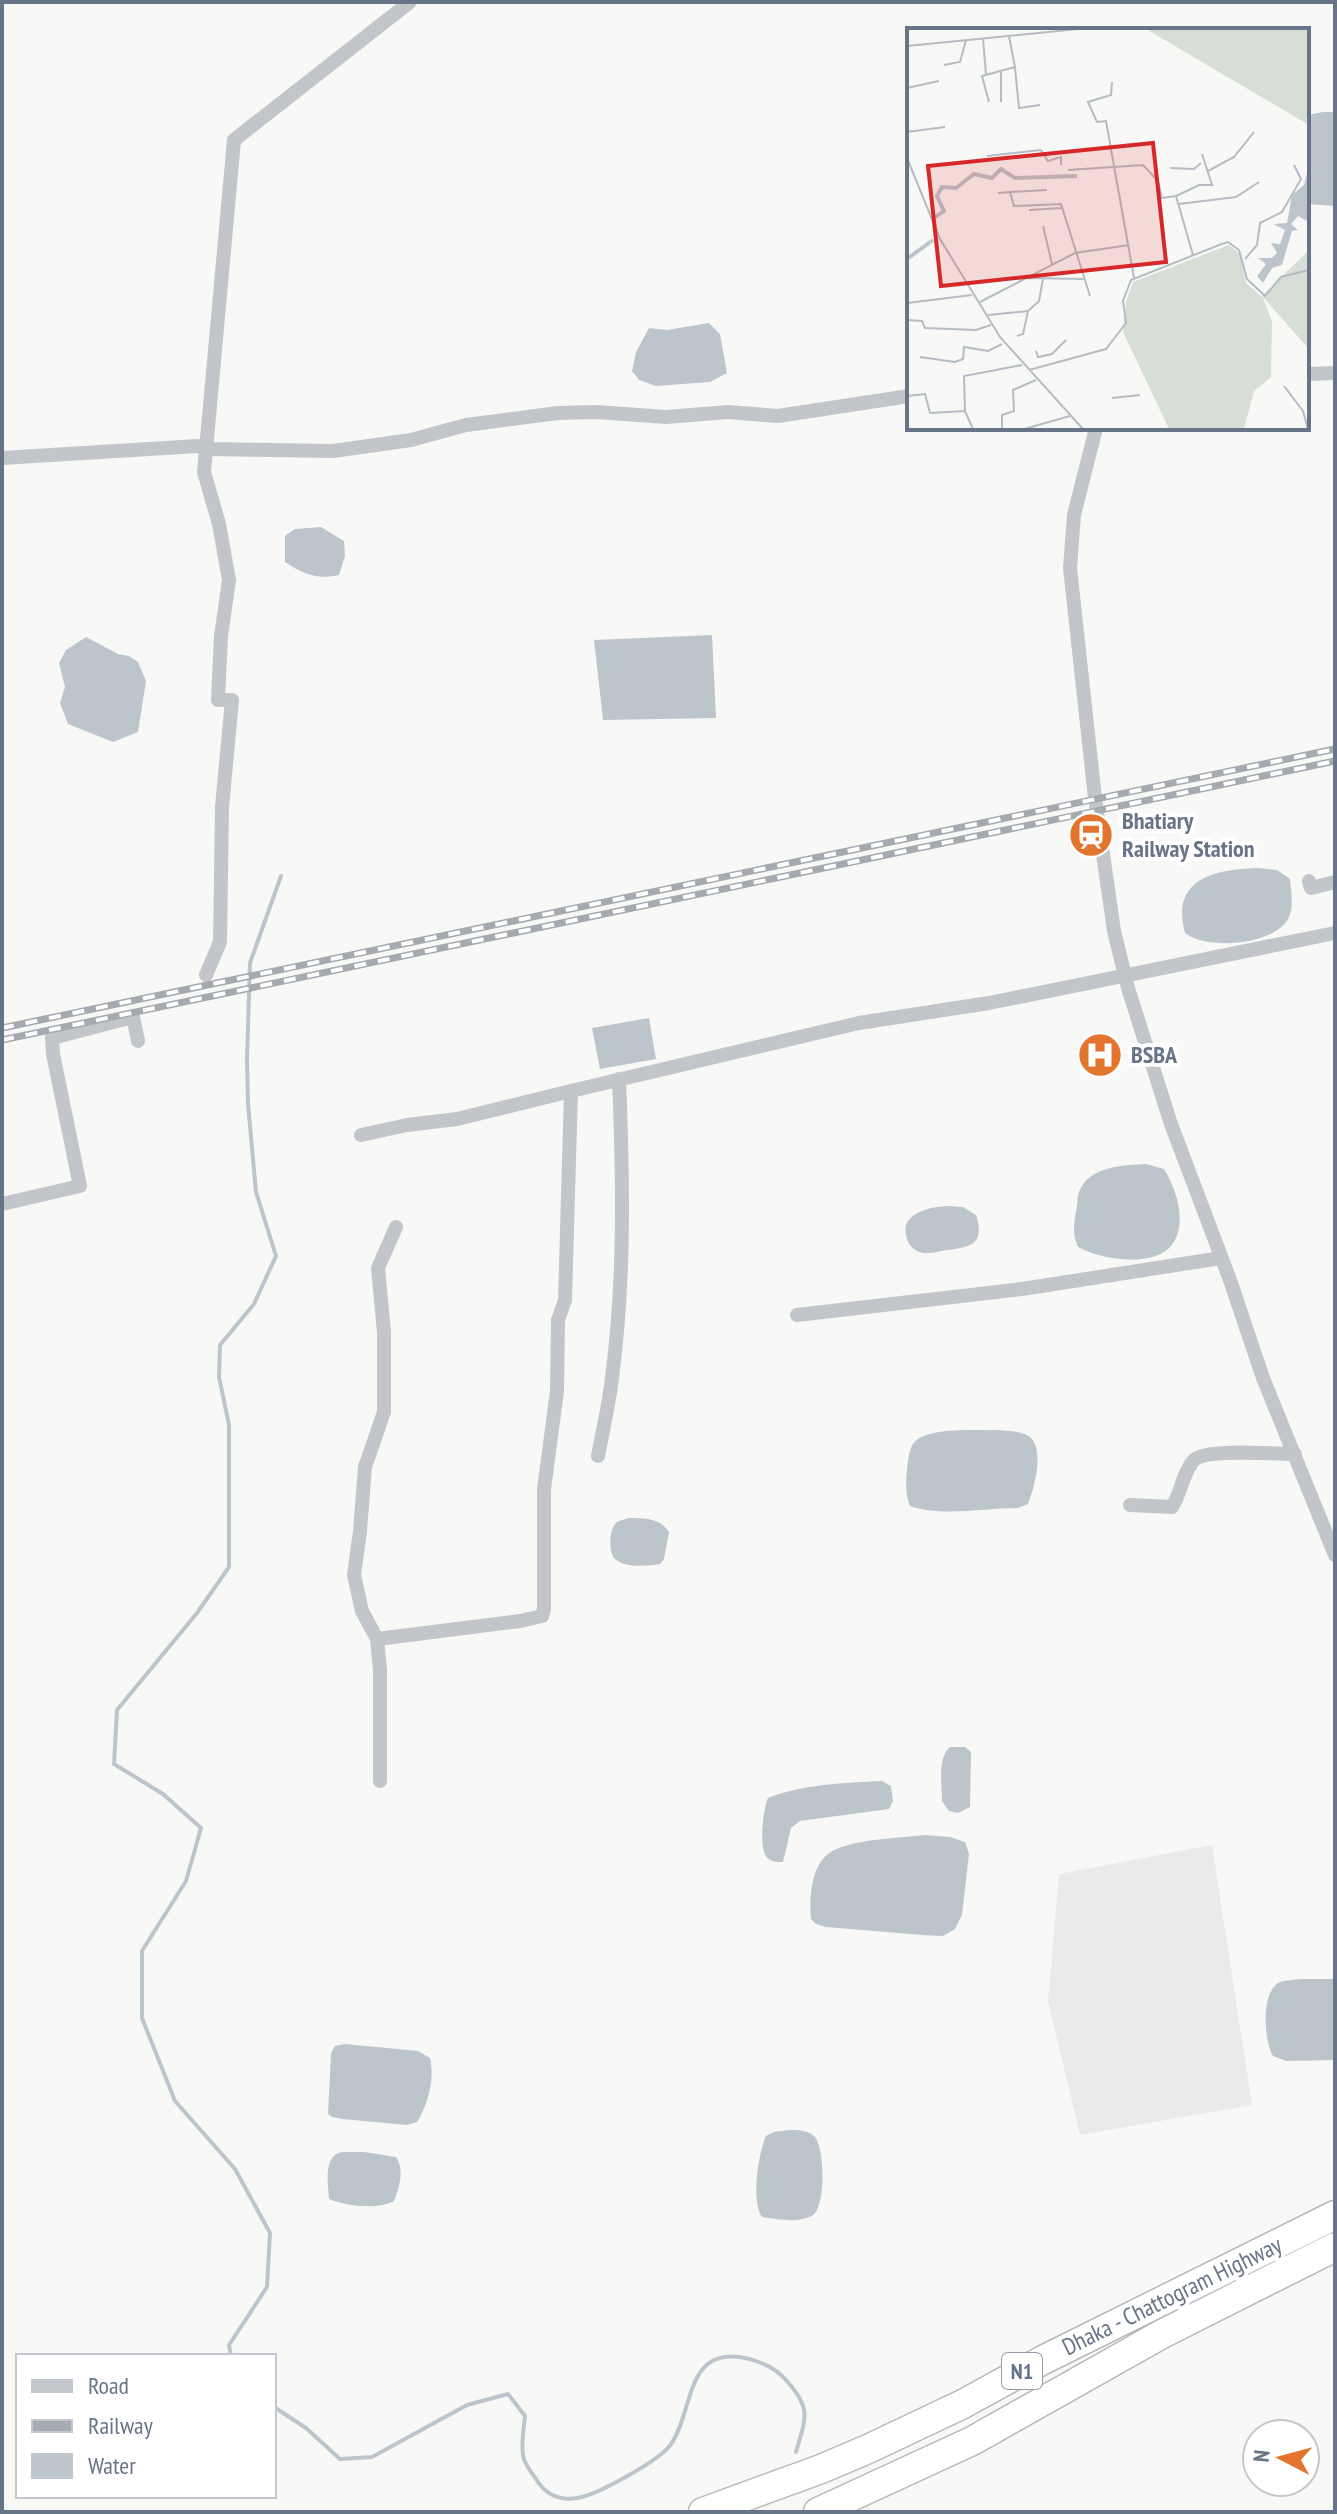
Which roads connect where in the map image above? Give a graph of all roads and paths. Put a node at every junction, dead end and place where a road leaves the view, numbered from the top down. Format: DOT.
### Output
graph roads {
  1 [pos="410,2"];
  2 [pos="1335,373"];
  3 [pos="1309,374"];
  4 [pos="907,396"];
  5 [pos="1095,430"];
  6 [pos="206,449"];
  7 [pos="2,458"];
  8 [pos="1335,875"];
  9 [pos="1335,882"];
  10 [pos="1335,933"];
  11 [pos="1125,974"];
  12 [pos="206,975"];
  13 [pos="138,1041"];
  14 [pos="619,1079"];
  15 [pos="571,1091"];
  16 [pos="361,1135"];
  17 [pos="2,1204"];
  18 [pos="396,1227"];
  19 [pos="1221,1258"];
  20 [pos="797,1315"];
  21 [pos="1295,1454"];
  22 [pos="598,1456"];
  23 [pos="1130,1505"];
  24 [pos="1335,1555"];
  25 [pos="377,1639"];
  26 [pos="380,1781"];
  27 [pos="1335,2215"];
  28 [pos="1335,2247"];
  29 [pos="703,2512"];
  30 [pos="818,2512"];
  1 -- 6 [label="street"];
  2 -- 3 [label="street"];
  4 -- 6 [label="street"];
  5 -- 11 [label="street"];
  6 -- 7 [label="street"];
  6 -- 12 [label="street"];
  8 -- 9 [label="street"];
  10 -- 11 [label="street"];
  11 -- 14 [label="street"];
  11 -- 19 [label="street"];
  13 -- 17 [label="street"];
  14 -- 15 [label="street"];
  14 -- 22 [label="street"];
  15 -- 16 [label="street"];
  15 -- 25 [label="street"];
  18 -- 25 [label="street"];
  19 -- 20 [label="street"];
  19 -- 21 [label="street"];
  21 -- 23 [label="street"];
  21 -- 24 [label="street"];
  25 -- 26 [label="street"];
  27 -- 29 [label="highway, Dhaka - Chattogram Highway / N1"];
  28 -- 30 [label="highway, Dhaka - Chattogram Highway / N1"];
}
